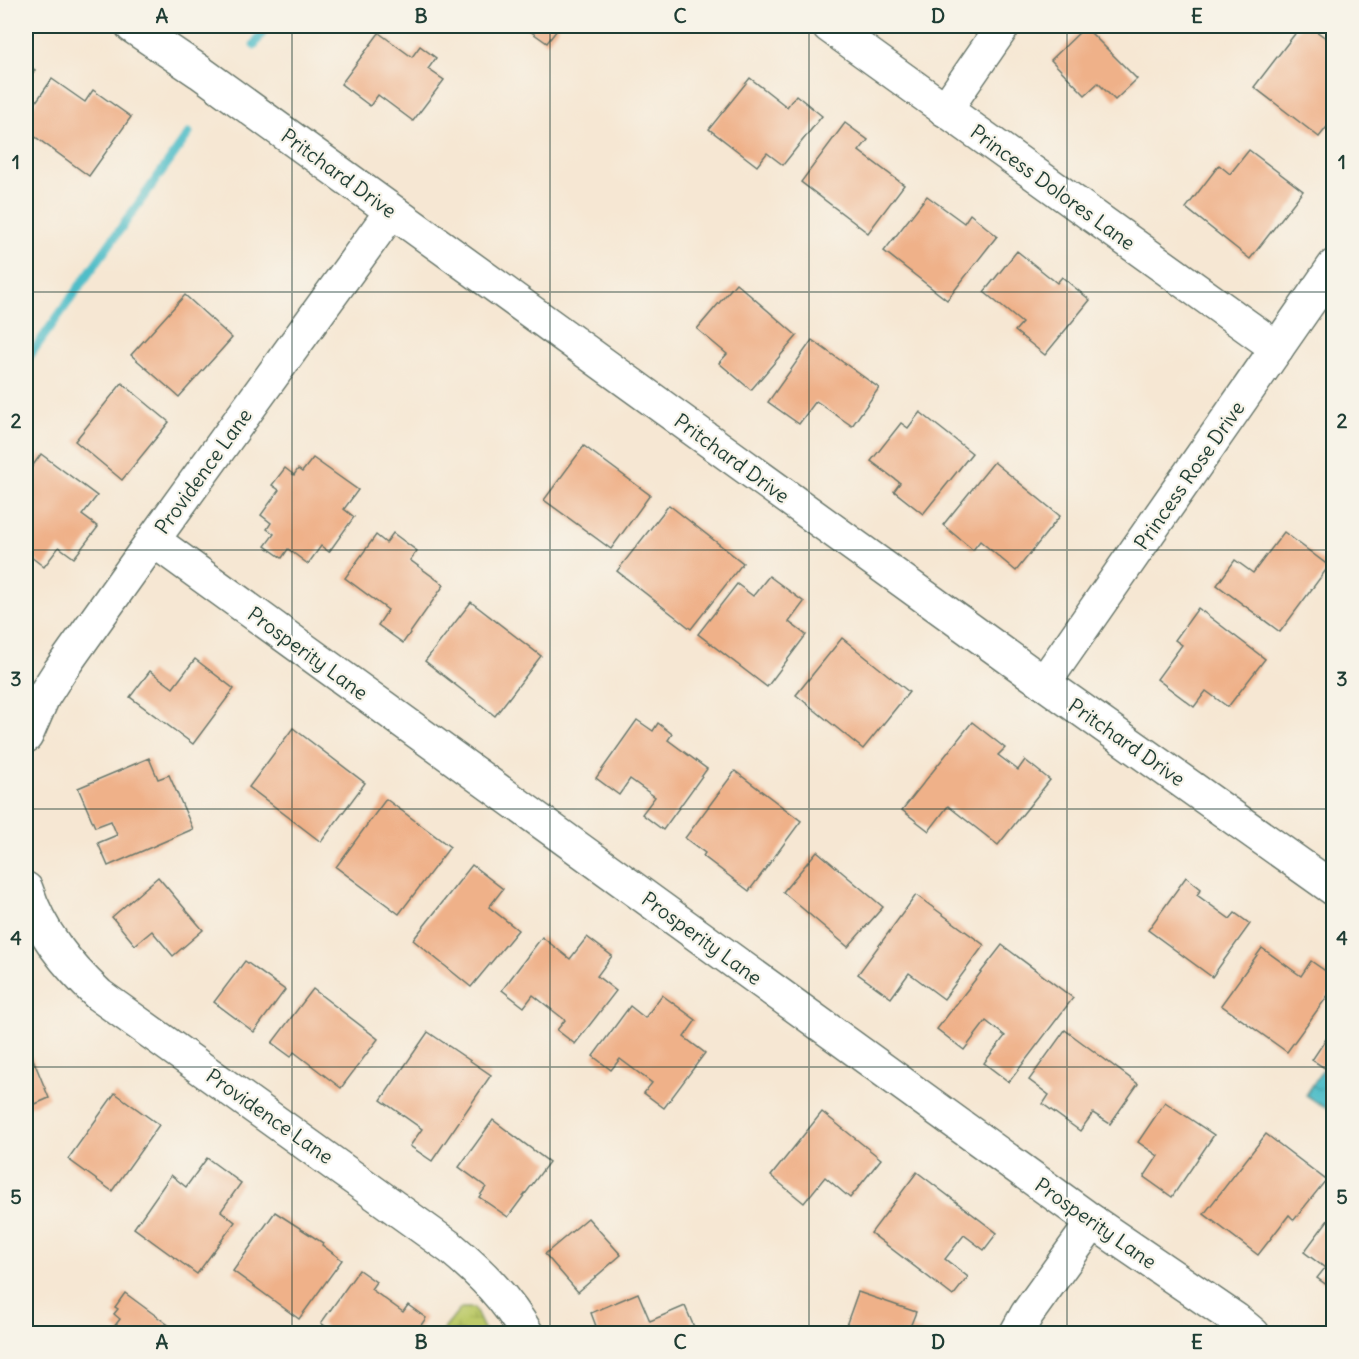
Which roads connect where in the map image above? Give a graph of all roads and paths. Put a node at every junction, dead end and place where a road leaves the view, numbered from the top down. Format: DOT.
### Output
graph roads {
  1 [pos="132,26"];
  2 [pos="829,26"];
  3 [pos="1003,26"];
  4 [pos="945,110"];
  5 [pos="391,212"];
  6 [pos="1334,266"];
  7 [pos="1277,348"];
  8 [pos="153,540"];
  9 [pos="1044,683"];
  10 [pos="26,736"];
  11 [pos="1334,889"];
  12 [pos="27,901"];
  13 [pos="1093,1222"];
  14 [pos="527,1334"];
  15 [pos="1016,1334"];
  16 [pos="1253,1334"];
  1 -- 5 [label="street, Pritchard Drive"];
  2 -- 4 [label="street, Princess Dolores Lane"];
  3 -- 4 [label="street"];
  4 -- 7 [label="street, Princess Dolores Lane"];
  5 -- 8 [label="street, Providence Lane"];
  5 -- 9 [label="street, Pritchard Drive"];
  6 -- 7 [label="street, Princess Rose Drive"];
  7 -- 9 [label="street, Princess Rose Drive"];
  8 -- 10 [label="street, Providence Lane"];
  8 -- 13 [label="street, Prosperity Lane"];
  9 -- 11 [label="street, Pritchard Drive"];
  12 -- 14 [label="street, Providence Lane"];
  13 -- 15 [label="street"];
  13 -- 16 [label="street, Prosperity Lane"];
}
